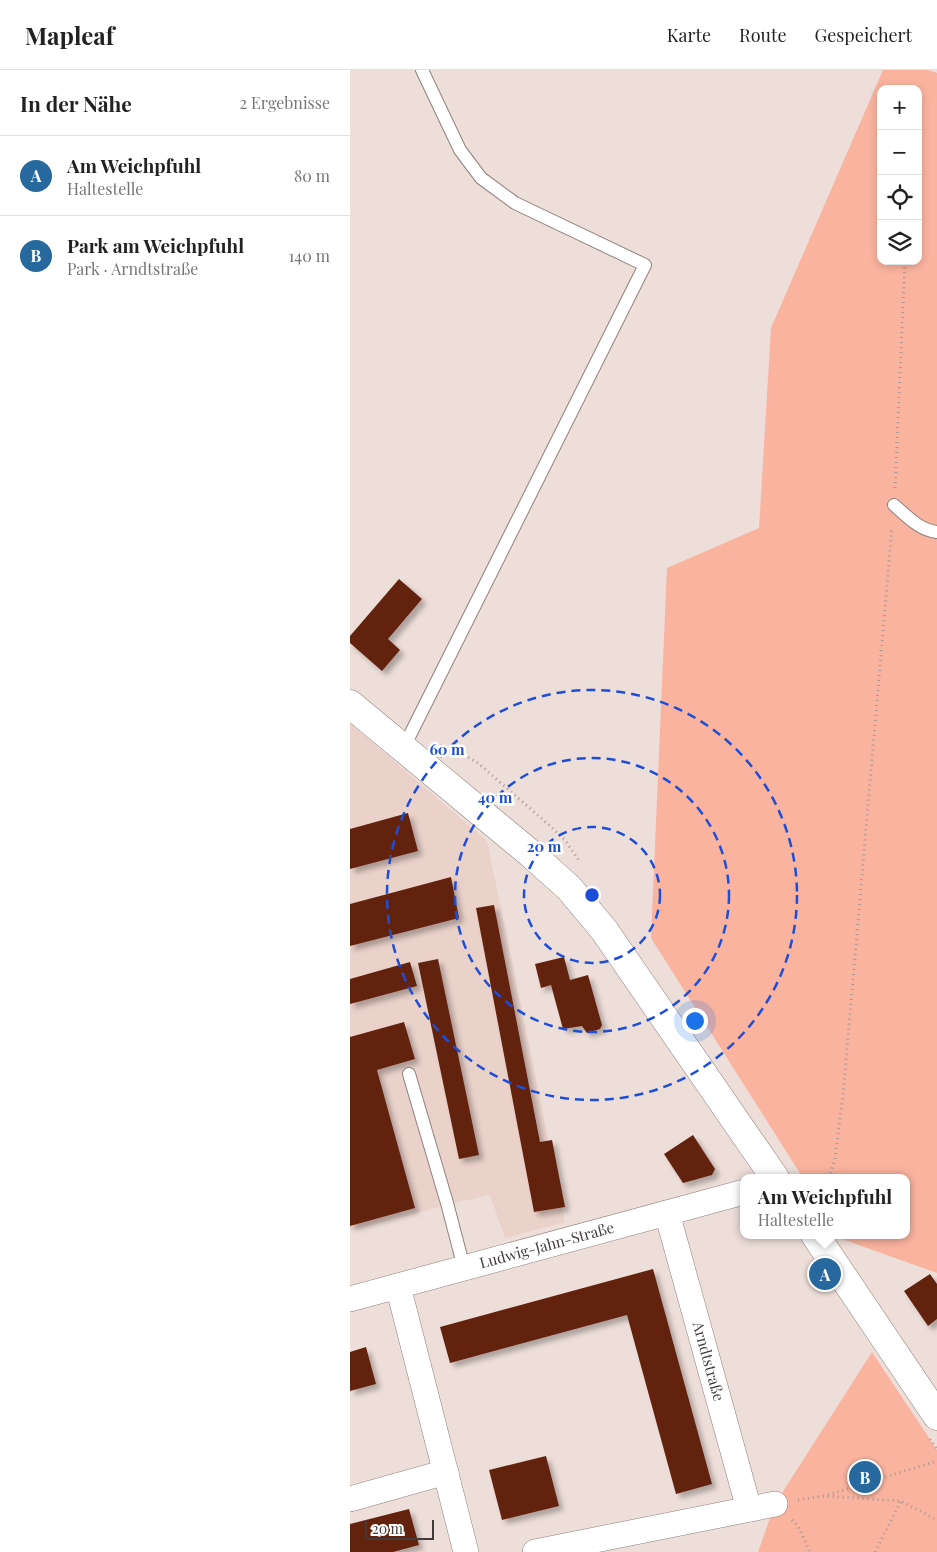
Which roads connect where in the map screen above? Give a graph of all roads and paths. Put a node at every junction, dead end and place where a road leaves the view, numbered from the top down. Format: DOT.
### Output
graph roads {
  1 [pos="422,70"];
  2 [pos="905,265"];
  3 [pos="894,505"];
  4 [pos="937,532"];
  5 [pos="350,704"];
  6 [pos="404,747"];
  7 [pos="409,1074"];
  8 [pos="772,1174"];
  9 [pos="830,1174"];
  10 [pos="740,1193"];
  11 [pos="667,1213"];
  12 [pos="819,1239"];
  13 [pos="464,1268"];
  14 [pos="398,1286"];
  15 [pos="350,1299"];
  16 [pos="937,1416"];
  17 [pos="937,1461"];
  18 [pos="446,1472"];
  19 [pos="824,1496"];
  20 [pos="350,1499"];
  21 [pos="901,1501"];
  22 [pos="775,1504"];
  23 [pos="749,1508"];
  24 [pos="937,1520"];
  25 [pos="466,1552"];
  26 [pos="534,1552"];
  27 [pos="810,1552"];
  28 [pos="875,1552"];
  1 -- 6 [label="lane"];
  2 -- 3 [label="path"];
  3 -- 4 [label="lane"];
  3 -- 9 [label="path"];
  5 -- 6 [label="main road"];
  6 -- 8 [label="main road"];
  7 -- 13 [label="lane"];
  10 -- 11 [label="street, Ludwig-Jahn-Straße"];
  11 -- 13 [label="street, Ludwig-Jahn-Straße"];
  11 -- 23 [label="street, Arndtstraße"];
  12 -- 16 [label="main road"];
  13 -- 14 [label="street, Ludwig-Jahn-Straße"];
  14 -- 15 [label="street, Ludwig-Jahn-Straße"];
  14 -- 18 [label="street"];
  17 -- 19 [label="path"];
  18 -- 20 [label="street"];
  18 -- 25 [label="street"];
  19 -- 21 [label="path"];
  19 -- 22 [label="path"];
  21 -- 24 [label="path"];
  21 -- 28 [label="path"];
  22 -- 23 [label="street"];
  22 -- 27 [label="path"];
  23 -- 26 [label="street"];
}
